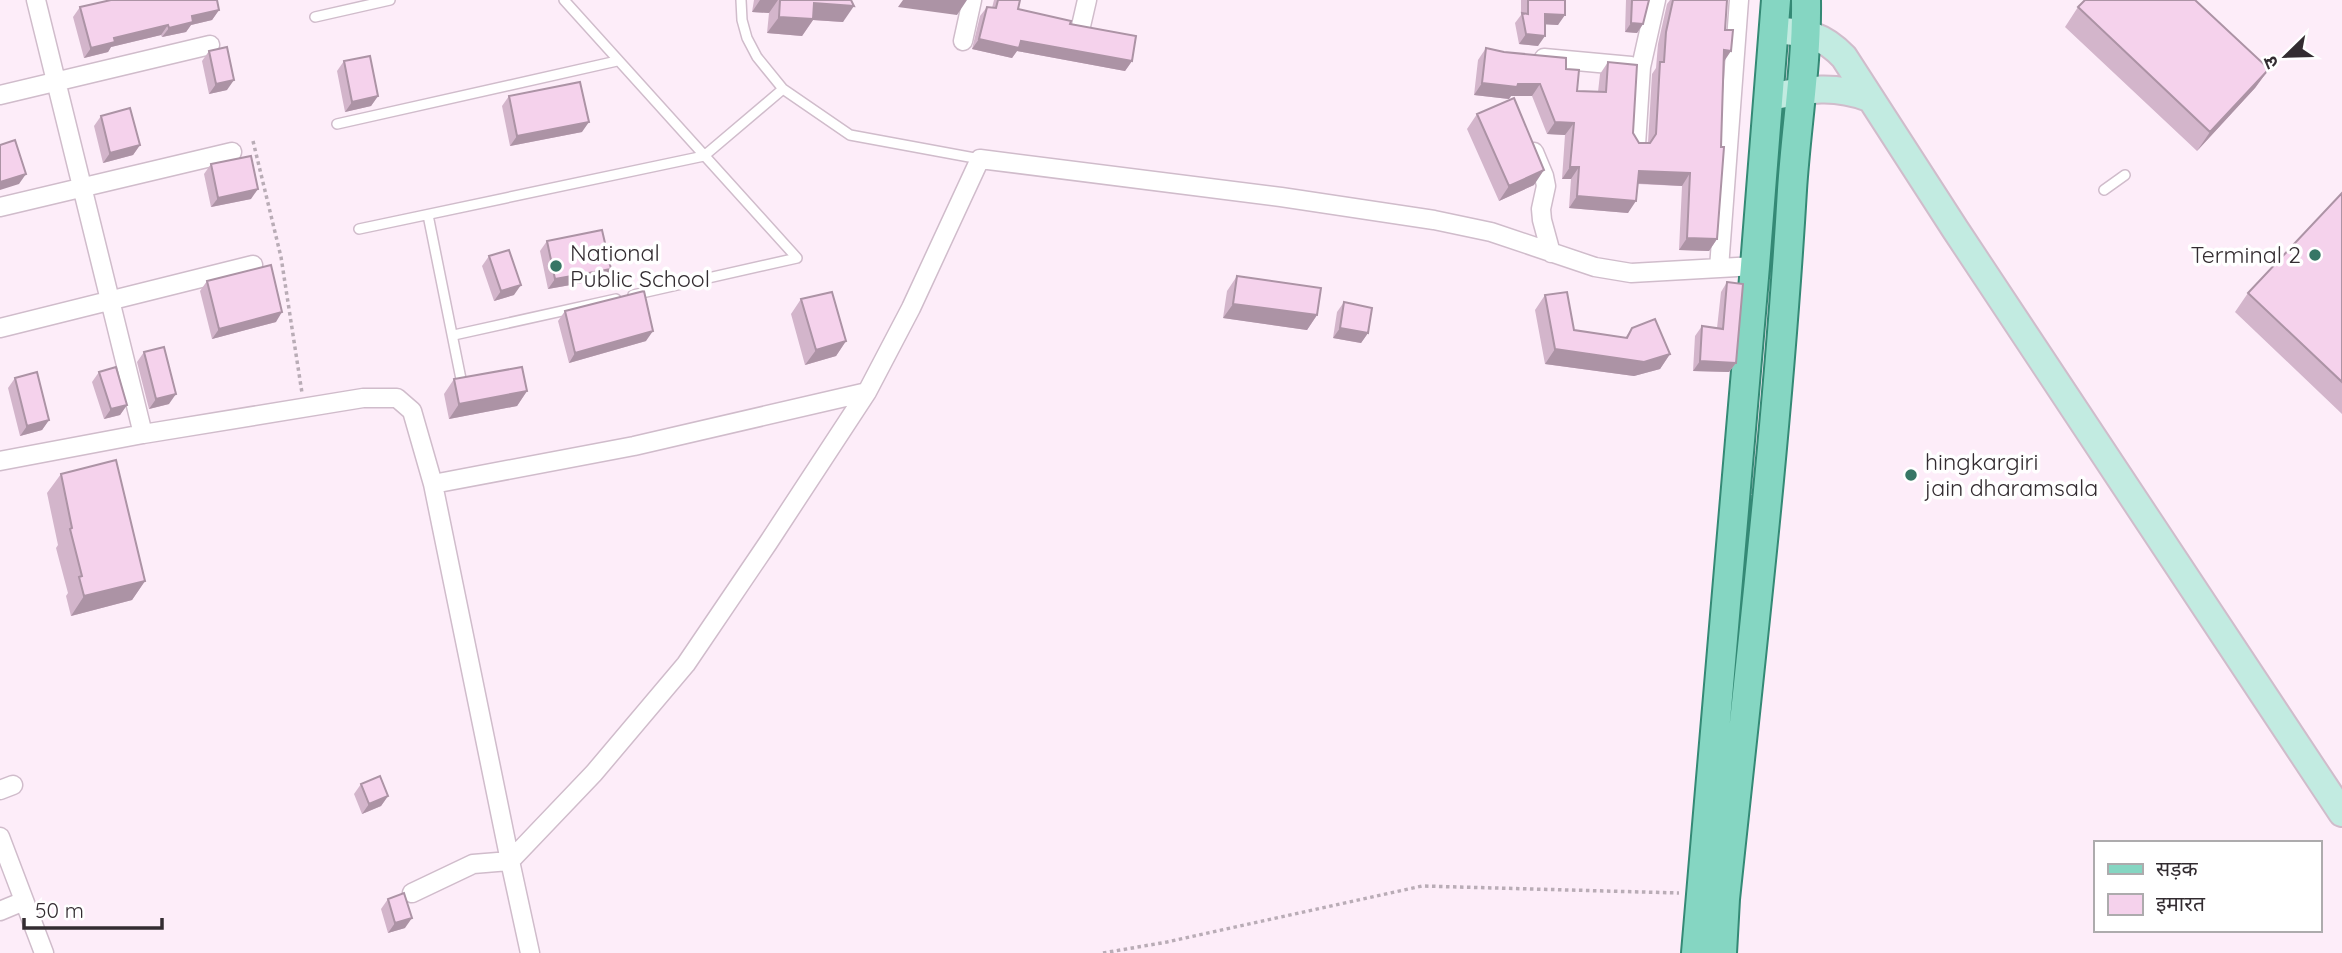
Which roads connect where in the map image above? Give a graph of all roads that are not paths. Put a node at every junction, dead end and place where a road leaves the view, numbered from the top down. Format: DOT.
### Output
graph roads {
  1 [pos="36,0"];
  2 [pos="390,0"];
  3 [pos="564,0"];
  4 [pos="741,0"];
  5 [pos="972,0"];
  6 [pos="1087,0"];
  7 [pos="1656,0"];
  8 [pos="1739,0"];
  9 [pos="1776,0"];
  10 [pos="1806,0"];
  11 [pos="315,16"];
  12 [pos="1081,26"];
  13 [pos="1773,30"];
  14 [pos="1807,33"];
  15 [pos="963,41"];
  16 [pos="210,45"];
  17 [pos="1523,56"];
  18 [pos="617,61"];
  19 [pos="1642,67"];
  20 [pos="56,81"];
  21 [pos="783,89"];
  22 [pos="1801,91"];
  23 [pos="0,94"];
  24 [pos="1769,97"];
  25 [pos="1869,98"];
  26 [pos="337,124"];
  27 [pos="1527,137"];
  28 [pos="1636,145"];
  29 [pos="232,152"];
  30 [pos="704,156"];
  31 [pos="980,159"];
  32 [pos="2125,175"];
  33 [pos="80,188"];
  34 [pos="2104,190"];
  35 [pos="0,207"];
  36 [pos="428,215"];
  37 [pos="359,229"];
  38 [pos="1551,253"];
  39 [pos="253,265"];
  40 [pos="1755,266"];
  41 [pos="1719,268"];
  42 [pos="108,299"];
  43 [pos="0,328"];
  44 [pos="454,335"];
  45 [pos="462,384"];
  46 [pos="867,392"];
  47 [pos="143,434"];
  48 [pos="0,461"];
  49 [pos="433,484"];
  50 [pos="2342,813"];
  51 [pos="0,837"];
  52 [pos="510,861"];
  53 [pos="412,893"];
  54 [pos="24,901"];
  55 [pos="0,911"];
  56 [pos="44,953"];
  57 [pos="530,953"];
  58 [pos="1696,953"];
  59 [pos="1723,953"];
  1 -- 20 [label="street"];
  2 -- 11 [label="lane"];
  3 -- 18 [label="lane"];
  4 -- 21 [label="lane"];
  5 -- 15 [label="street"];
  6 -- 12 [label="street"];
  7 -- 19 [label="street"];
  8 -- 41 [label="street"];
  9 -- 13 [label="main road"];
  10 -- 14 [label="main road"];
  13 -- 14 [label="main road"];
  13 -- 24 [label="main road"];
  14 -- 22 [label="main road"];
  14 -- 25 [label="main road"];
  16 -- 20 [label="street"];
  17 -- 19 [label="street"];
  18 -- 26 [label="lane"];
  18 -- 30 [label="lane"];
  19 -- 28 [label="street"];
  20 -- 23 [label="street"];
  20 -- 33 [label="street"];
  21 -- 30 [label="lane"];
  21 -- 31 [label="lane"];
  22 -- 24 [label="main road"];
  22 -- 25 [label="main road"];
  22 -- 59 [label="main road"];
  24 -- 40 [label="main road"];
  25 -- 50 [label="main road"];
  27 -- 38 [label="street"];
  29 -- 33 [label="street"];
  30 -- 36 [label="lane"];
  30 -- 44 [label="lane"];
  31 -- 38 [label="street"];
  31 -- 46 [label="street"];
  32 -- 34 [label="lane"];
  33 -- 35 [label="street"];
  33 -- 42 [label="street"];
  36 -- 37 [label="lane"];
  36 -- 44 [label="lane"];
  38 -- 41 [label="street"];
  39 -- 42 [label="street"];
  40 -- 41 [label="street"];
  40 -- 58 [label="main road"];
  42 -- 43 [label="street"];
  42 -- 47 [label="street"];
  44 -- 45 [label="lane"];
  46 -- 49 [label="street"];
  46 -- 52 [label="street"];
  47 -- 48 [label="street"];
  47 -- 49 [label="street"];
  49 -- 52 [label="street"];
  51 -- 54 [label="street"];
  52 -- 53 [label="street"];
  52 -- 57 [label="street"];
  54 -- 55 [label="street"];
  54 -- 56 [label="street"];
}
